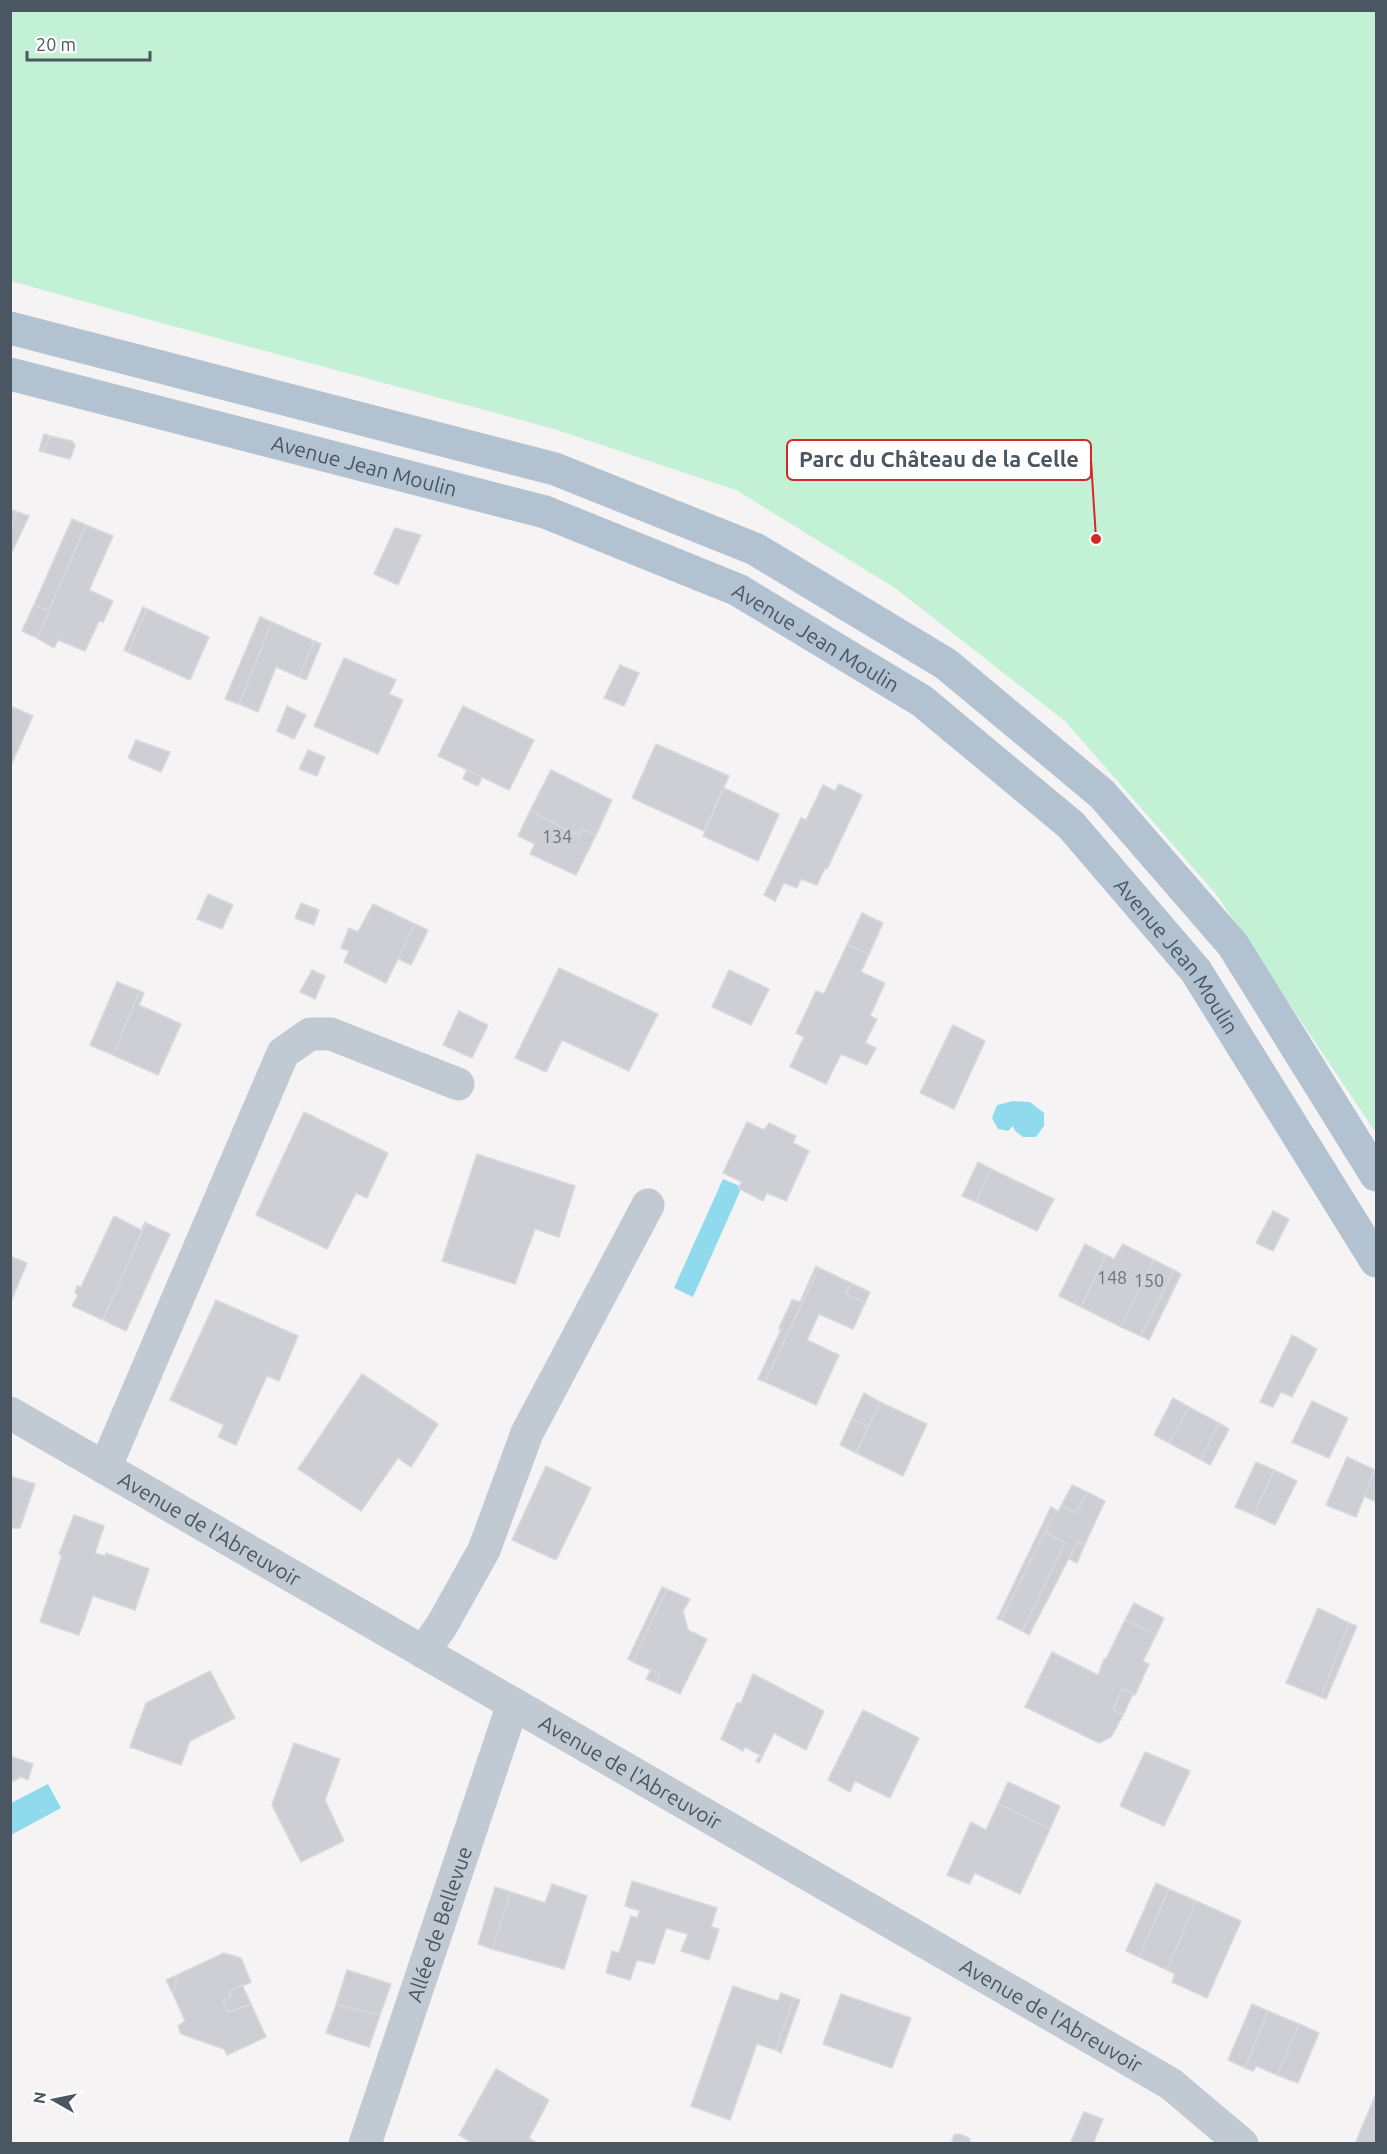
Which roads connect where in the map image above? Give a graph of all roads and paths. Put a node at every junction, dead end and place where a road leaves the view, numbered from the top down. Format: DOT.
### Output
graph roads {
  1 [pos="10,328"];
  2 [pos="10,374"];
  3 [pos="458,1084"];
  4 [pos="1377,1175"];
  5 [pos="648,1205"];
  6 [pos="1377,1261"];
  7 [pos="10,1413"];
  8 [pos="105,1468"];
  9 [pos="423,1652"];
  10 [pos="513,1704"];
  11 [pos="365,2144"];
  12 [pos="1242,2144"];
  1 -- 4 [label="main road, Avenue Jean Moulin"];
  2 -- 6 [label="main road, Avenue Jean Moulin"];
  3 -- 8 [label="street"];
  5 -- 9 [label="street"];
  7 -- 8 [label="street, Avenue de l'Abreuvoir"];
  8 -- 9 [label="street, Avenue de l'Abreuvoir"];
  9 -- 10 [label="street, Avenue de l'Abreuvoir"];
  10 -- 11 [label="street, Allée de Bellevue"];
  10 -- 12 [label="street, Avenue de l'Abreuvoir"];
}
